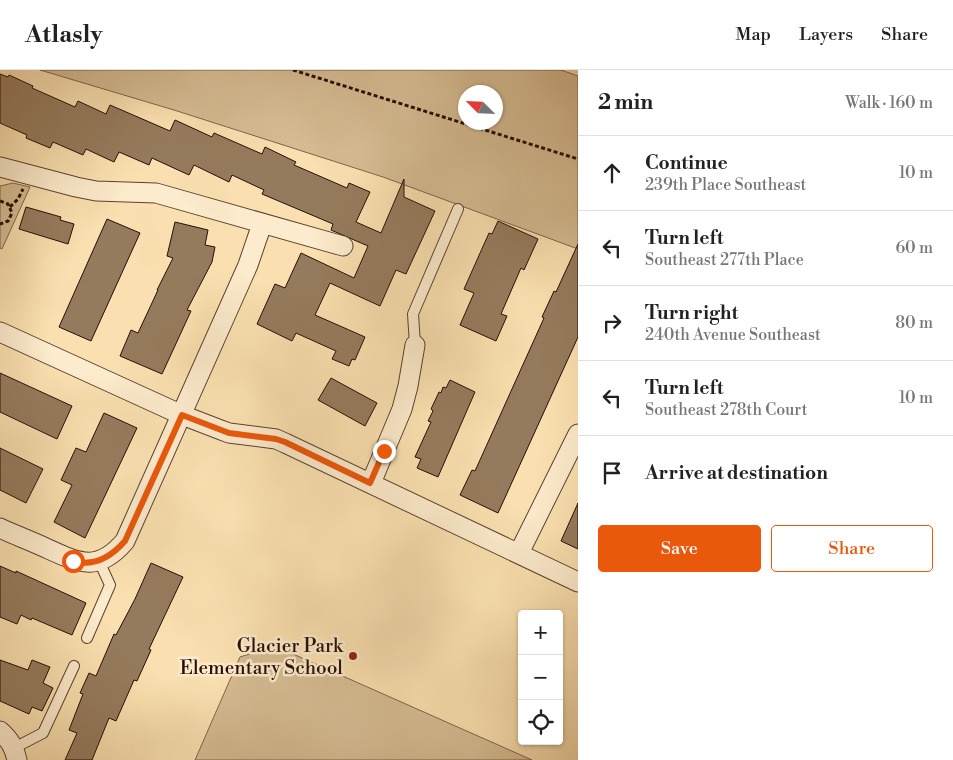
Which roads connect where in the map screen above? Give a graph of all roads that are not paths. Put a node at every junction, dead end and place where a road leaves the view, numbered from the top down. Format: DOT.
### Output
graph roads {
  1 [pos="0,167"];
  2 [pos="458,209"];
  3 [pos="262,224"];
  4 [pos="343,246"];
  5 [pos="0,332"];
  6 [pos="415,345"];
  7 [pos="182,415"];
  8 [pos="578,434"];
  9 [pos="370,483"];
  10 [pos="0,528"];
  11 [pos="519,554"];
  12 [pos="100,561"];
  13 [pos="578,582"];
  14 [pos="87,638"];
  15 [pos="74,666"];
  16 [pos="0,731"];
  17 [pos="16,754"];
  1 -- 3 [label="street"];
  2 -- 6 [label="lane"];
  3 -- 4 [label="street"];
  3 -- 7 [label="street"];
  5 -- 7 [label="street"];
  6 -- 9 [label="street"];
  7 -- 9 [label="street"];
  7 -- 12 [label="street"];
  8 -- 11 [label="street"];
  9 -- 11 [label="street"];
  10 -- 12 [label="street"];
  11 -- 13 [label="street"];
  12 -- 14 [label="lane"];
  15 -- 17 [label="lane"];
  16 -- 17 [label="street"];
}
